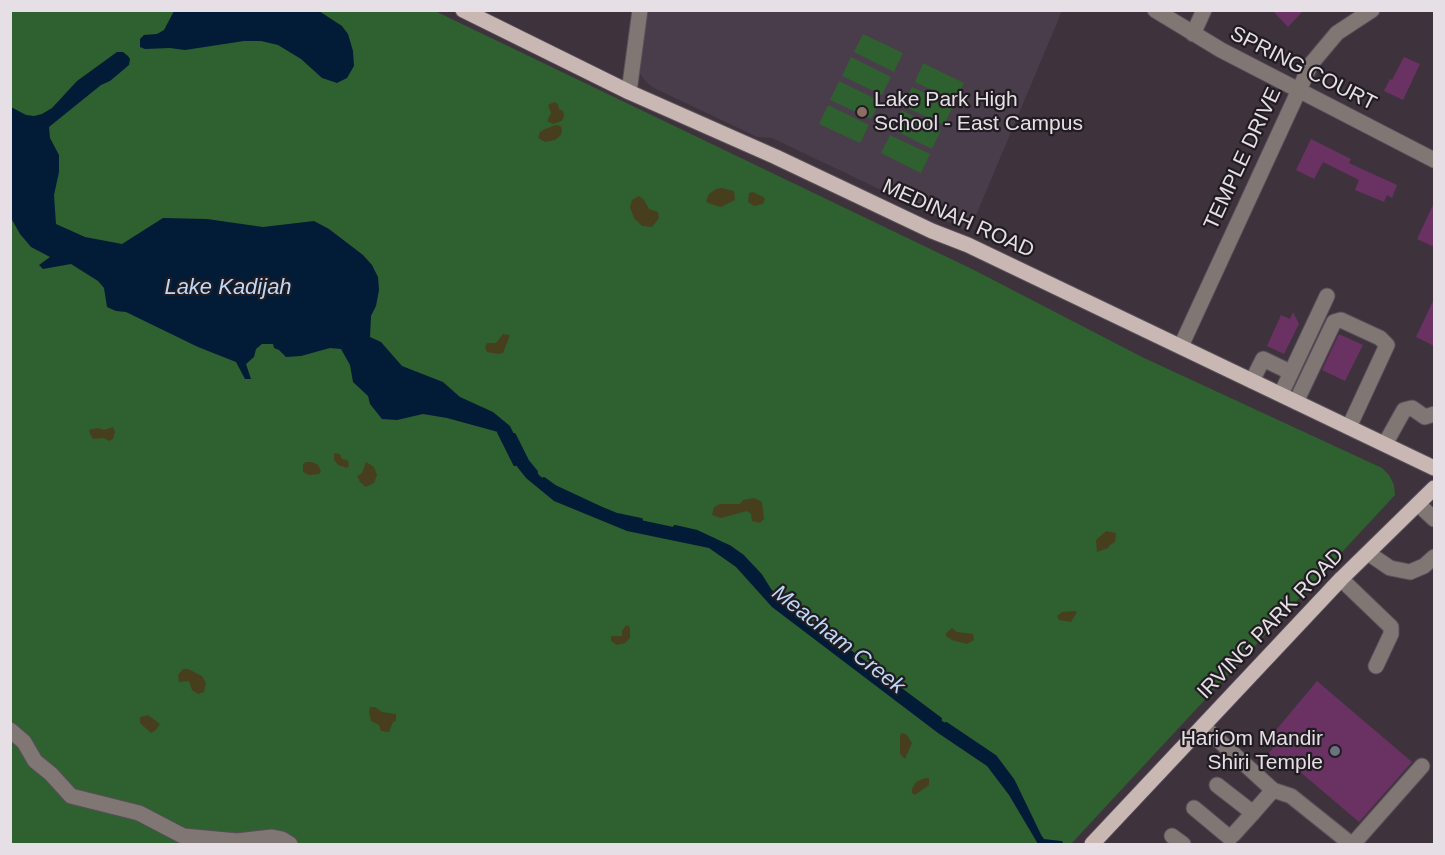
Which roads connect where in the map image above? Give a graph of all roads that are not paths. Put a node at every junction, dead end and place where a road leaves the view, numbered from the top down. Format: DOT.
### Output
graph roads {
  1 [pos="463,10"];
  2 [pos="640,10"];
  3 [pos="1155,10"];
  4 [pos="1204,10"];
  5 [pos="1372,10"];
  6 [pos="1193,34"];
  7 [pos="1298,90"];
  8 [pos="629,92"];
  9 [pos="1434,160"];
  10 [pos="1327,296"];
  11 [pos="1180,346"];
  12 [pos="1290,372"];
  13 [pos="1252,381"];
  14 [pos="1281,394"];
  15 [pos="1296,402"];
  16 [pos="1434,414"];
  17 [pos="1349,427"];
  18 [pos="1385,444"];
  19 [pos="1434,468"];
  20 [pos="1434,488"];
  21 [pos="1418,504"];
  22 [pos="1434,519"];
  23 [pos="1368,553"];
  24 [pos="1434,557"];
  25 [pos="1341,579"];
  26 [pos="1377,666"];
  27 [pos="1203,726"];
  28 [pos="10,730"];
  29 [pos="1422,766"];
  30 [pos="1217,784"];
  31 [pos="1273,790"];
  32 [pos="1194,808"];
  33 [pos="1253,813"];
  34 [pos="1233,841"];
  35 [pos="290,844"];
  36 [pos="1092,844"];
  37 [pos="1352,844"];
  1 -- 8 [label="main road, MEDINAH ROAD"];
  2 -- 8 [label="street"];
  3 -- 6 [label="street, SPRING COURT"];
  4 -- 6 [label="street"];
  5 -- 7 [label="street, TEMPLE DRIVE"];
  6 -- 7 [label="street, SPRING COURT"];
  7 -- 9 [label="street, SPRING COURT"];
  7 -- 11 [label="street, TEMPLE DRIVE"];
  8 -- 11 [label="main road, MEDINAH ROAD"];
  10 -- 12 [label="street"];
  11 -- 13 [label="main road, MEDINAH ROAD"];
  12 -- 13 [label="street"];
  12 -- 14 [label="street"];
  13 -- 14 [label="main road, MEDINAH ROAD"];
  14 -- 15 [label="main road, MEDINAH ROAD"];
  15 -- 17 [label="main road, MEDINAH ROAD"];
  15 -- 17 [label="street"];
  16 -- 18 [label="street"];
  17 -- 18 [label="main road, MEDINAH ROAD"];
  18 -- 19 [label="main road, MEDINAH ROAD"];
  20 -- 21 [label="main road, IRVING PARK ROAD"];
  21 -- 22 [label="street"];
  21 -- 23 [label="main road, IRVING PARK ROAD"];
  23 -- 24 [label="street"];
  23 -- 25 [label="main road, IRVING PARK ROAD"];
  25 -- 26 [label="street"];
  25 -- 27 [label="main road, IRVING PARK ROAD"];
  27 -- 31 [label="street"];
  27 -- 36 [label="main road, IRVING PARK ROAD"];
  28 -- 35 [label="street"];
  29 -- 37 [label="street"];
  30 -- 33 [label="street"];
  31 -- 33 [label="street"];
  31 -- 37 [label="street"];
  32 -- 34 [label="street"];
  33 -- 34 [label="street"];
}
